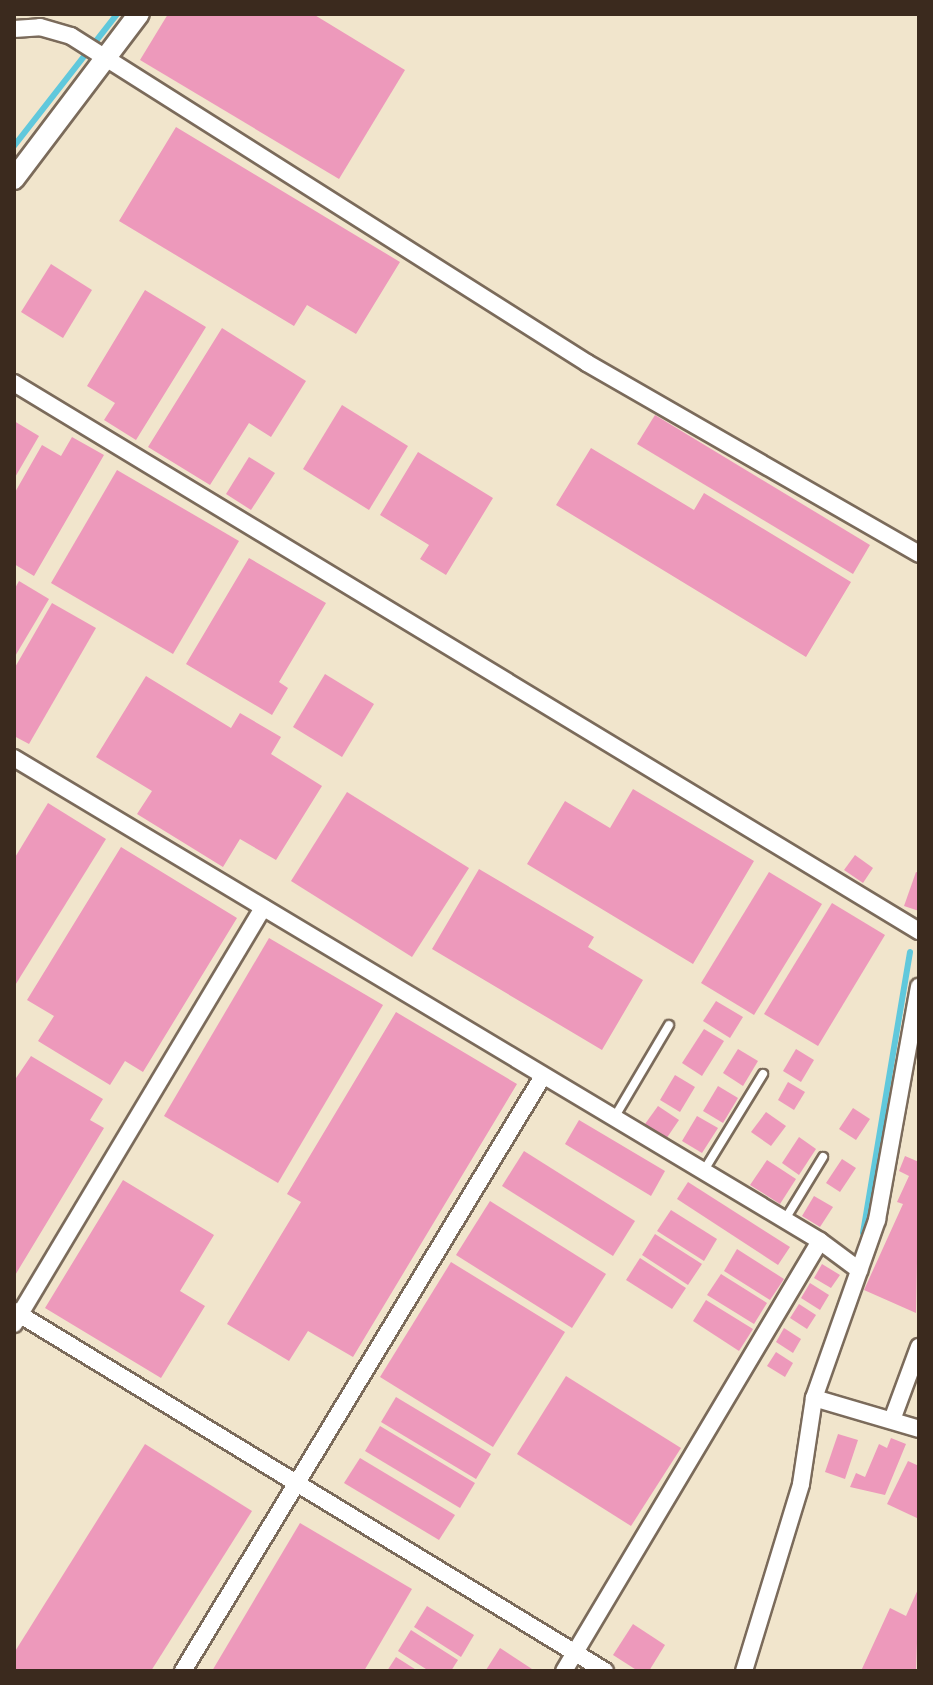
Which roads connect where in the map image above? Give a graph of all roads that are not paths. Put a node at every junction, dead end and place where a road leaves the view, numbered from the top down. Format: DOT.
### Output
graph roads {
  1 [pos="139,14"];
  2 [pos="14,29"];
  3 [pos="107,61"];
  4 [pos="14,179"];
  5 [pos="14,383"];
  6 [pos="919,554"];
  7 [pos="14,758"];
  8 [pos="263,908"];
  9 [pos="919,931"];
  10 [pos="919,987"];
  11 [pos="669,1025"];
  12 [pos="763,1074"];
  13 [pos="543,1076"];
  14 [pos="614,1119"];
  15 [pos="823,1157"];
  16 [pos="703,1173"];
  17 [pos="784,1222"];
  18 [pos="820,1241"];
  19 [pos="859,1270"];
  20 [pos="16,1317"];
  21 [pos="919,1347"];
  22 [pos="814,1398"];
  23 [pos="892,1420"];
  24 [pos="919,1429"];
  25 [pos="297,1485"];
  26 [pos="574,1654"];
  27 [pos="183,1671"];
  28 [pos="564,1671"];
  29 [pos="605,1671"];
  30 [pos="744,1671"];
  1 -- 3 [label="street"];
  2 -- 3 [label="street"];
  3 -- 4 [label="street"];
  3 -- 6 [label="street"];
  5 -- 9 [label="street"];
  7 -- 8 [label="street"];
  8 -- 13 [label="street"];
  8 -- 20 [label="street"];
  10 -- 19 [label="street"];
  11 -- 14 [label="lane"];
  12 -- 16 [label="lane"];
  13 -- 14 [label="street"];
  13 -- 25 [label="street"];
  14 -- 16 [label="street"];
  15 -- 17 [label="lane"];
  16 -- 17 [label="street"];
  17 -- 18 [label="street"];
  18 -- 19 [label="street"];
  18 -- 26 [label="street"];
  19 -- 22 [label="street"];
  20 -- 25 [label="street"];
  21 -- 23 [label="street"];
  22 -- 23 [label="street"];
  22 -- 30 [label="street"];
  23 -- 24 [label="street"];
  25 -- 26 [label="street"];
  25 -- 27 [label="street"];
  26 -- 28 [label="street"];
  26 -- 29 [label="street"];
}
